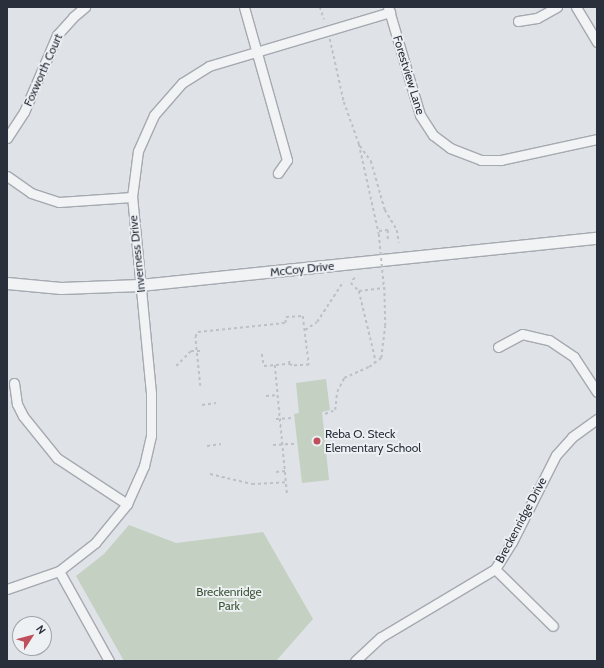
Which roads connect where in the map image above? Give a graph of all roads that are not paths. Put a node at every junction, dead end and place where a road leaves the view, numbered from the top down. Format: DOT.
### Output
graph roads {
  1 [pos="85,7"];
  2 [pos="244,7"];
  3 [pos="557,7"];
  4 [pos="576,7"];
  5 [pos="389,10"];
  6 [pos="518,21"];
  7 [pos="597,42"];
  8 [pos="256,51"];
  9 [pos="7,138"];
  10 [pos="597,139"];
  11 [pos="278,173"];
  12 [pos="7,176"];
  13 [pos="132,197"];
  14 [pos="597,238"];
  15 [pos="7,283"];
  16 [pos="140,285"];
  17 [pos="498,347"];
  18 [pos="14,383"];
  19 [pos="597,392"];
  20 [pos="597,419"];
  21 [pos="127,504"];
  22 [pos="495,569"];
  23 [pos="59,571"];
  24 [pos="7,589"];
  25 [pos="553,626"];
  26 [pos="109,661"];
  27 [pos="355,661"];
  1 -- 9 [label="street, Foxworth Court"];
  2 -- 8 [label="street"];
  3 -- 6 [label="street"];
  4 -- 7 [label="street"];
  5 -- 8 [label="street, Inverness Drive"];
  5 -- 10 [label="street, Forestview Lane"];
  8 -- 11 [label="street"];
  8 -- 13 [label="street, Inverness Drive"];
  12 -- 13 [label="street"];
  13 -- 16 [label="street, Inverness Drive"];
  14 -- 16 [label="street, McCoy Drive"];
  15 -- 16 [label="street, McCoy Drive"];
  16 -- 21 [label="street, Inverness Drive"];
  17 -- 19 [label="street"];
  18 -- 21 [label="street"];
  20 -- 22 [label="street, Breckenridge Drive"];
  21 -- 23 [label="street, Inverness Drive"];
  22 -- 25 [label="street"];
  22 -- 27 [label="street, Breckenridge Drive"];
  23 -- 24 [label="street, Inverness Drive"];
  23 -- 26 [label="street"];
}
